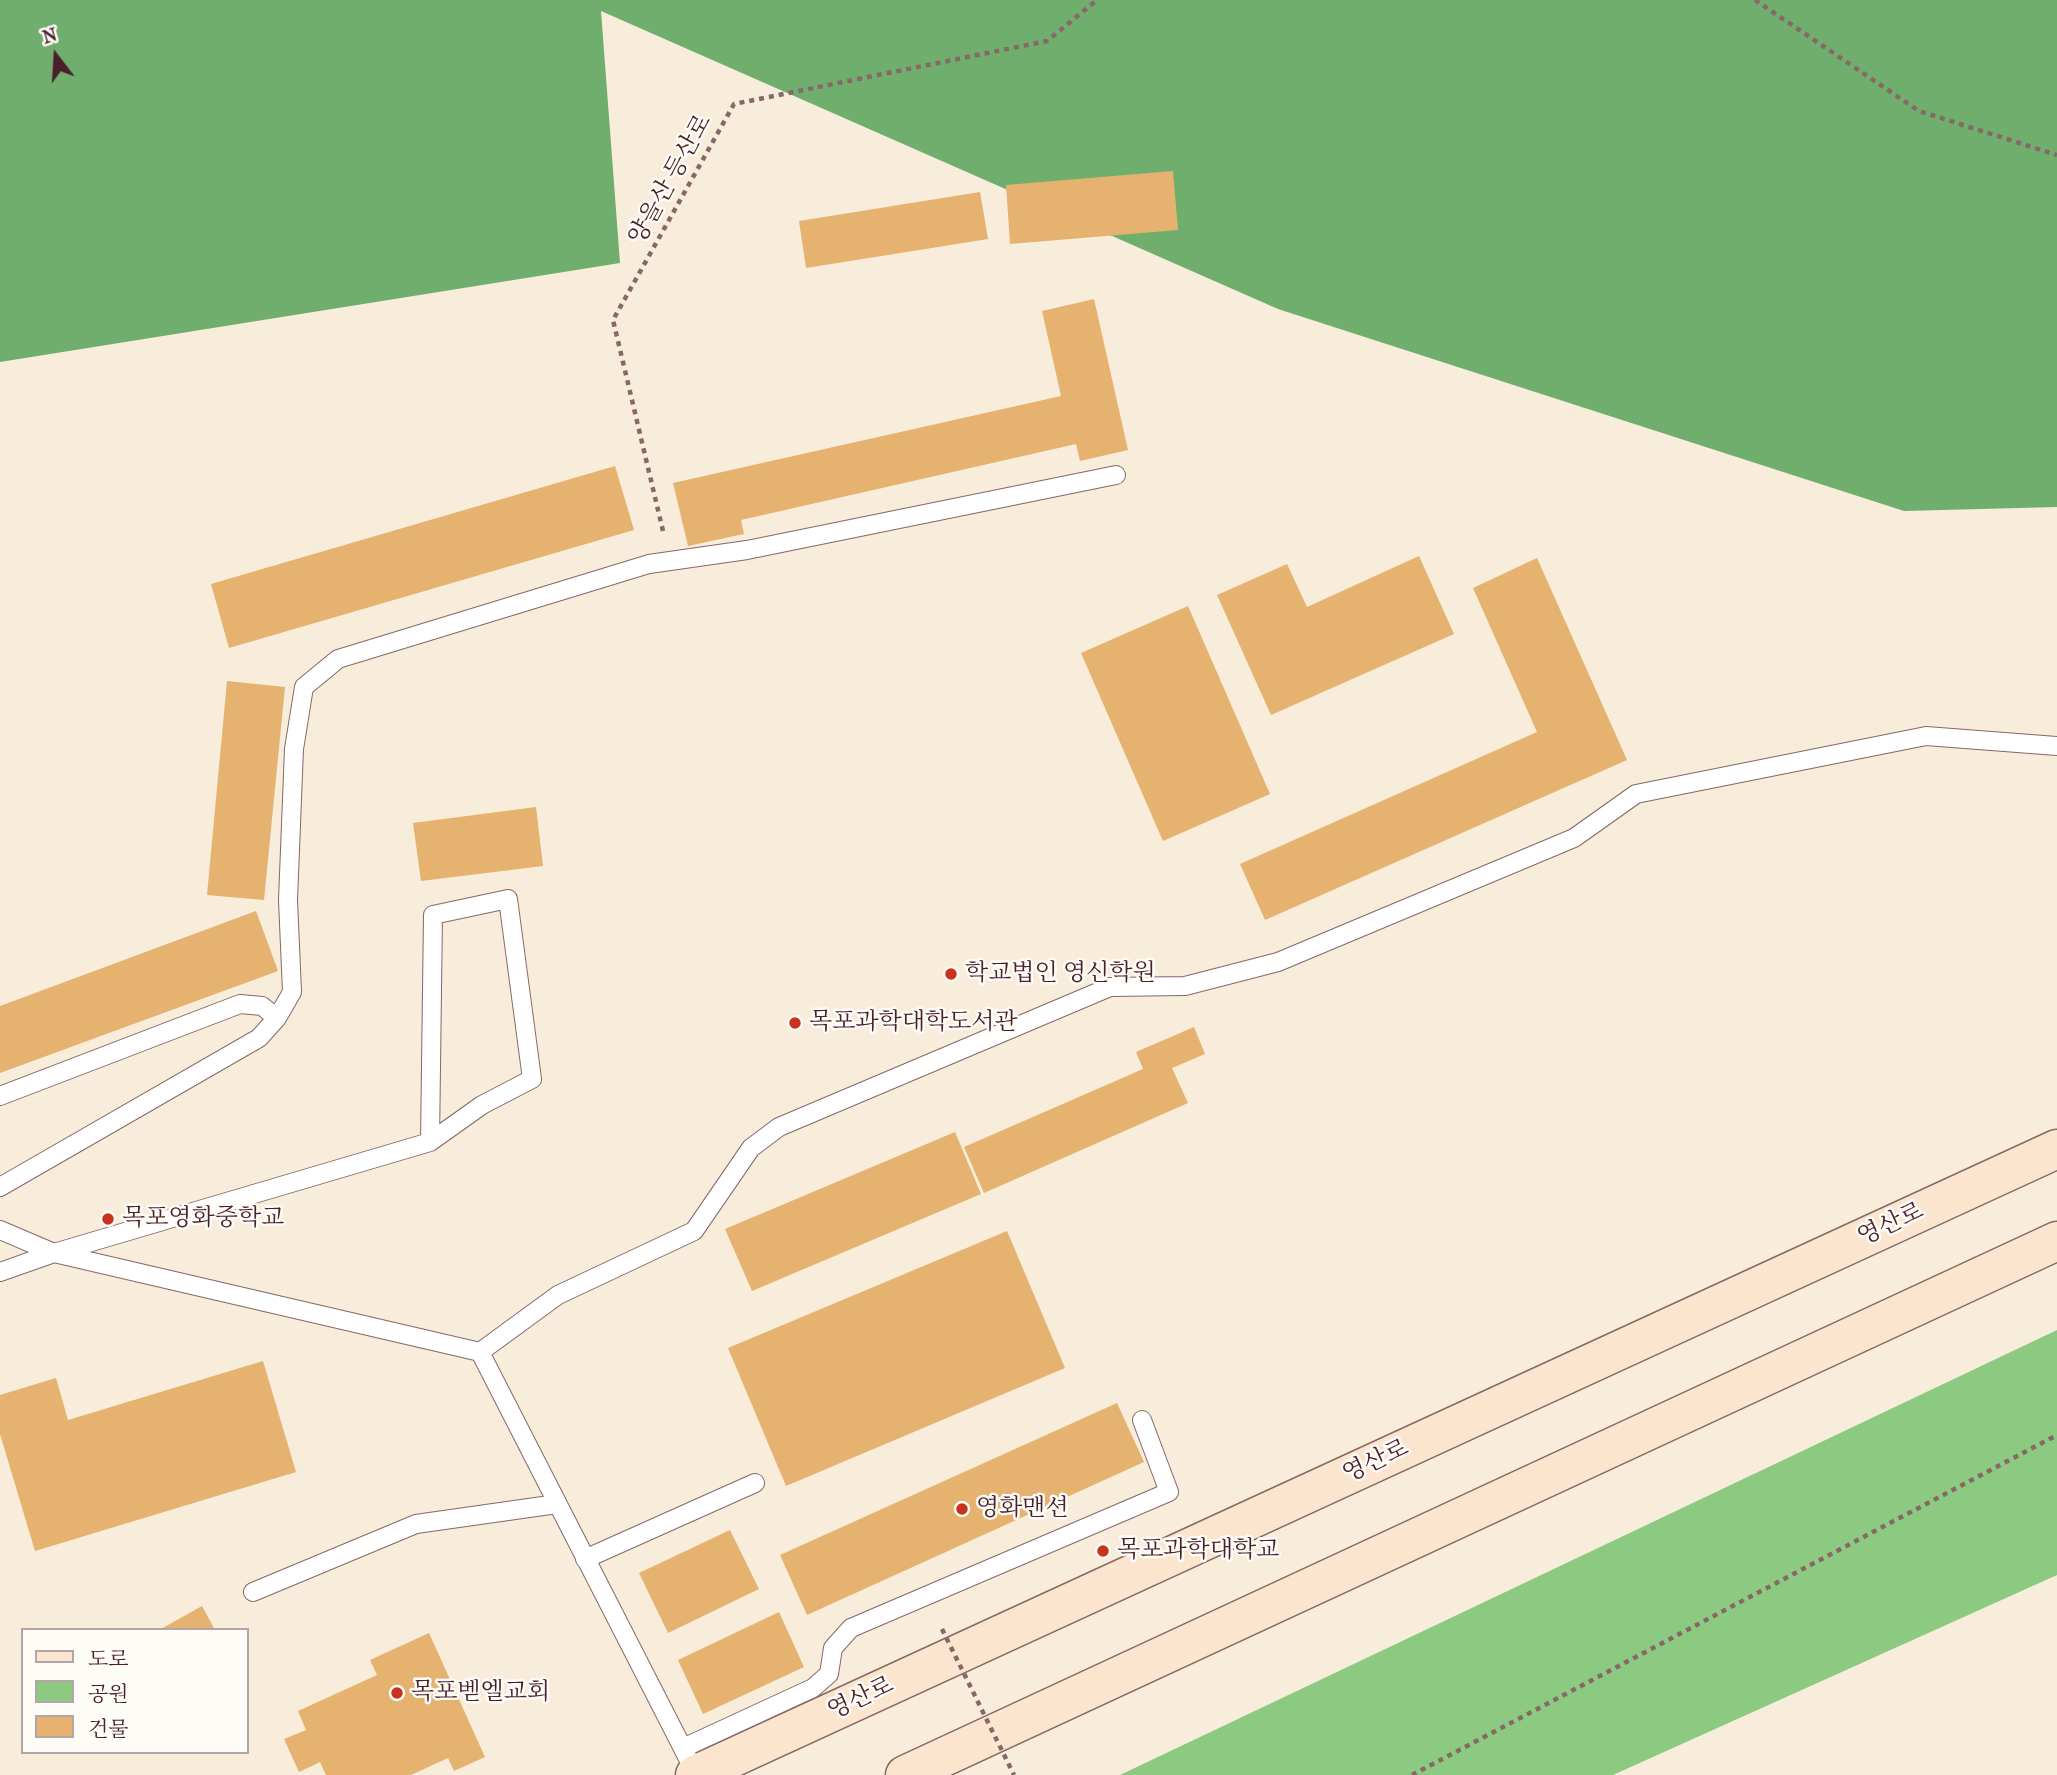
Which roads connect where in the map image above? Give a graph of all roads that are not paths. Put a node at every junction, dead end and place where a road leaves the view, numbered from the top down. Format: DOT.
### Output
graph roads {
  1 [pos="1116,475"];
  2 [pos="2057,746"];
  3 [pos="277,1018"];
  4 [pos="0,1096"];
  5 [pos="430,1142"];
  6 [pos="2057,1149"];
  7 [pos="0,1187"];
  8 [pos="0,1230"];
  9 [pos="2057,1241"];
  10 [pos="54,1253"];
  11 [pos="0,1272"];
  12 [pos="480,1352"];
  13 [pos="1142,1420"];
  14 [pos="755,1483"];
  15 [pos="557,1504"];
  16 [pos="585,1559"];
  17 [pos="253,1592"];
  18 [pos="691,1766"];
  19 [pos="905,1775"];
  1 -- 3 [label="lane"];
  2 -- 12 [label="lane"];
  3 -- 4 [label="lane"];
  3 -- 7 [label="lane"];
  5 -- 5 [label="lane"];
  5 -- 10 [label="lane"];
  6 -- 18 [label="street, 영산로"];
  8 -- 10 [label="lane"];
  9 -- 19 [label="street"];
  10 -- 11 [label="lane"];
  10 -- 12 [label="lane"];
  12 -- 15 [label="lane"];
  13 -- 18 [label="lane"];
  14 -- 16 [label="lane"];
  15 -- 16 [label="lane"];
  15 -- 17 [label="lane"];
  16 -- 18 [label="lane"];
}
